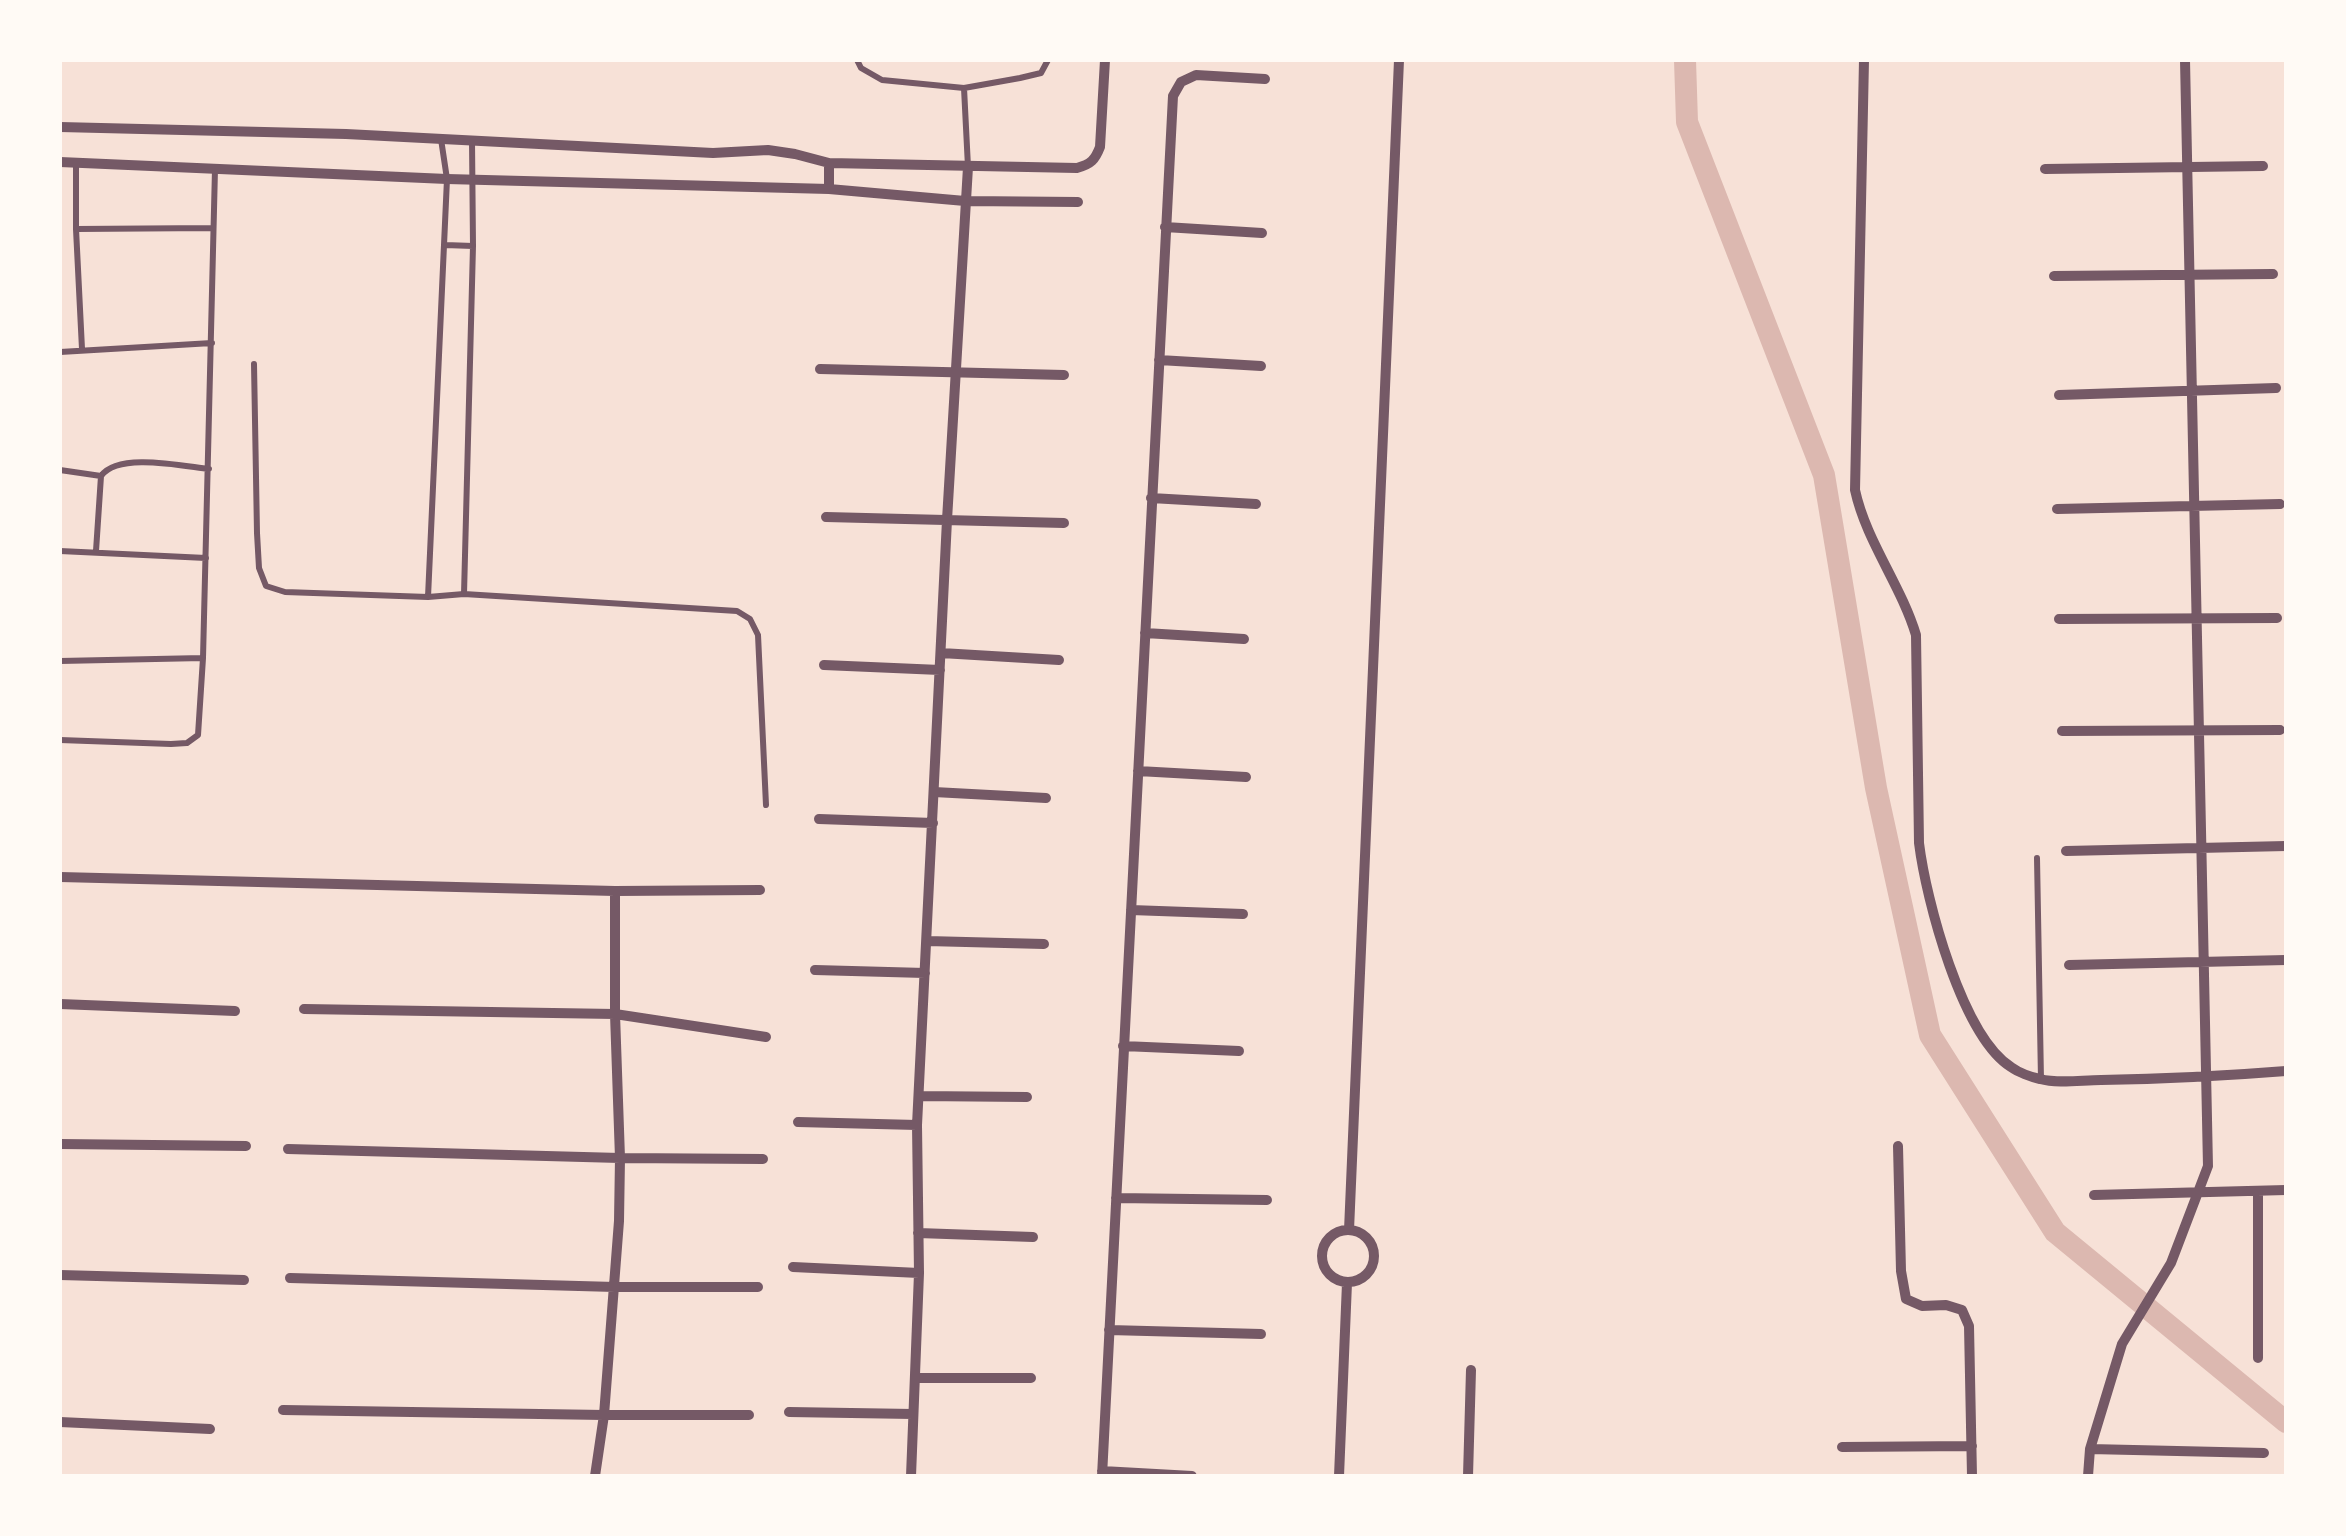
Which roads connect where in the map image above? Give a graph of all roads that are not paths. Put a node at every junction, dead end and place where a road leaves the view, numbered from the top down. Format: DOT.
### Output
graph roads {
  1 [pos="858,60"];
  2 [pos="1048,60"];
  3 [pos="1106,60"];
  4 [pos="1398,60"];
  5 [pos="1864,60"];
  6 [pos="2185,60"];
  7 [pos="1265,79"];
  8 [pos="964,88"];
  9 [pos="60,127"];
  10 [pos="441,139"];
  11 [pos="472,140"];
  12 [pos="60,162"];
  13 [pos="76,163"];
  14 [pos="829,164"];
  15 [pos="2186,166"];
  16 [pos="2263,166"];
  17 [pos="968,167"];
  18 [pos="215,169"];
  19 [pos="2044,169"];
  20 [pos="447,179"];
  21 [pos="472,179"];
  22 [pos="829,188"];
  23 [pos="965,201"];
  24 [pos="1078,202"];
  25 [pos="1165,227"];
  26 [pos="212,228"];
  27 [pos="76,229"];
  28 [pos="1262,233"];
  29 [pos="444,246"];
  30 [pos="474,246"];
  31 [pos="2273,274"];
  32 [pos="2054,276"];
  33 [pos="2190,276"];
  34 [pos="212,343"];
  35 [pos="82,349"];
  36 [pos="60,352"];
  37 [pos="1159,360"];
  38 [pos="254,364"];
  39 [pos="1261,366"];
  40 [pos="820,368"];
  41 [pos="955,371"];
  42 [pos="1064,375"];
  43 [pos="2276,388"];
  44 [pos="2191,392"];
  45 [pos="2059,396"];
  46 [pos="209,469"];
  47 [pos="60,470"];
  48 [pos="101,476"];
  49 [pos="1151,498"];
  50 [pos="1256,504"];
  51 [pos="2280,504"];
  52 [pos="2194,506"];
  53 [pos="2057,509"];
  54 [pos="826,518"];
  55 [pos="947,520"];
  56 [pos="1064,523"];
  57 [pos="60,551"];
  58 [pos="96,551"];
  59 [pos="206,558"];
  60 [pos="464,594"];
  61 [pos="428,597"];
  62 [pos="2196,618"];
  63 [pos="2277,618"];
  64 [pos="2059,619"];
  65 [pos="1145,634"];
  66 [pos="1244,639"];
  67 [pos="941,653"];
  68 [pos="203,658"];
  69 [pos="1058,660"];
  70 [pos="60,662"];
  71 [pos="824,665"];
  72 [pos="940,670"];
  73 [pos="2280,730"];
  74 [pos="2062,731"];
  75 [pos="2199,731"];
  76 [pos="60,740"];
  77 [pos="1138,771"];
  78 [pos="1246,777"];
  79 [pos="934,792"];
  80 [pos="1046,798"];
  81 [pos="766,805"];
  82 [pos="818,819"];
  83 [pos="932,823"];
  84 [pos="2286,846"];
  85 [pos="2201,848"];
  86 [pos="2066,851"];
  87 [pos="2037,858"];
  88 [pos="60,878"];
  89 [pos="615,890"];
  90 [pos="760,890"];
  91 [pos="1131,910"];
  92 [pos="1242,914"];
  93 [pos="927,941"];
  94 [pos="1044,944"];
  95 [pos="2204,960"];
  96 [pos="2286,960"];
  97 [pos="2070,965"];
  98 [pos="814,970"];
  99 [pos="925,974"];
  100 [pos="60,1004"];
  101 [pos="304,1009"];
  102 [pos="235,1011"];
  103 [pos="615,1014"];
  104 [pos="766,1037"];
  105 [pos="1124,1046"];
  106 [pos="1239,1051"];
  107 [pos="2286,1071"];
  108 [pos="2206,1078"];
  109 [pos="2041,1080"];
  110 [pos="919,1096"];
  111 [pos="1027,1097"];
  112 [pos="798,1122"];
  113 [pos="918,1125"];
  114 [pos="60,1144"];
  115 [pos="246,1146"];
  116 [pos="1898,1146"];
  117 [pos="288,1148"];
  118 [pos="620,1158"];
  119 [pos="763,1159"];
  120 [pos="2286,1190"];
  121 [pos="2258,1191"];
  122 [pos="2198,1192"];
  123 [pos="2094,1195"];
  124 [pos="1116,1198"];
  125 [pos="1267,1200"];
  126 [pos="1349,1230"];
  127 [pos="918,1233"];
  128 [pos="1033,1237"];
  129 [pos="792,1267"];
  130 [pos="919,1273"];
  131 [pos="60,1275"];
  132 [pos="290,1278"];
  133 [pos="244,1280"];
  134 [pos="1346,1283"];
  135 [pos="615,1288"];
  136 [pos="758,1288"];
  137 [pos="1110,1330"];
  138 [pos="1261,1334"];
  139 [pos="2258,1358"];
  140 [pos="1472,1370"];
  141 [pos="915,1378"];
  142 [pos="1031,1378"];
  143 [pos="283,1410"];
  144 [pos="789,1412"];
  145 [pos="913,1414"];
  146 [pos="604,1415"];
  147 [pos="748,1415"];
  148 [pos="60,1422"];
  149 [pos="210,1428"];
  150 [pos="1972,1446"];
  151 [pos="1842,1447"];
  152 [pos="2090,1448"];
  153 [pos="2264,1452"];
  154 [pos="1102,1473"];
  155 [pos="596,1476"];
  156 [pos="911,1476"];
  157 [pos="1192,1476"];
  158 [pos="1339,1476"];
  159 [pos="1468,1476"];
  160 [pos="1972,1476"];
  161 [pos="2088,1476"];
  1 -- 8 [label="lane"];
  2 -- 8 [label="lane"];
  3 -- 17 [label="street"];
  4 -- 126 [label="street"];
  5 -- 109 [label="street"];
  6 -- 15 [label="street"];
  7 -- 25 [label="street"];
  8 -- 17 [label="lane"];
  9 -- 10 [label="street"];
  10 -- 11 [label="street"];
  10 -- 20 [label="lane"];
  11 -- 14 [label="street"];
  11 -- 21 [label="lane"];
  12 -- 13 [label="street"];
  13 -- 18 [label="street"];
  13 -- 27 [label="lane"];
  14 -- 17 [label="street"];
  14 -- 22 [label="street"];
  15 -- 16 [label="street"];
  15 -- 19 [label="street"];
  15 -- 33 [label="street"];
  17 -- 23 [label="street"];
  18 -- 20 [label="street"];
  18 -- 26 [label="lane"];
  20 -- 21 [label="street"];
  20 -- 29 [label="lane"];
  21 -- 22 [label="street"];
  21 -- 30 [label="lane"];
  22 -- 23 [label="street"];
  23 -- 24 [label="street"];
  23 -- 41 [label="street"];
  25 -- 28 [label="street"];
  25 -- 37 [label="street"];
  26 -- 27 [label="lane"];
  26 -- 34 [label="lane"];
  27 -- 35 [label="lane"];
  29 -- 30 [label="lane"];
  29 -- 61 [label="lane"];
  30 -- 60 [label="lane"];
  31 -- 33 [label="street"];
  32 -- 33 [label="street"];
  33 -- 44 [label="street"];
  34 -- 35 [label="lane"];
  34 -- 46 [label="lane"];
  35 -- 36 [label="lane"];
  37 -- 39 [label="street"];
  37 -- 49 [label="street"];
  38 -- 61 [label="lane"];
  40 -- 41 [label="street"];
  41 -- 42 [label="street"];
  41 -- 55 [label="street"];
  43 -- 44 [label="street"];
  44 -- 45 [label="street"];
  44 -- 52 [label="street"];
  46 -- 48 [label="lane"];
  46 -- 59 [label="lane"];
  47 -- 48 [label="lane"];
  48 -- 58 [label="lane"];
  49 -- 50 [label="street"];
  49 -- 65 [label="street"];
  51 -- 52 [label="street"];
  52 -- 53 [label="street"];
  52 -- 62 [label="street"];
  54 -- 55 [label="street"];
  55 -- 56 [label="street"];
  55 -- 67 [label="street"];
  57 -- 58 [label="lane"];
  58 -- 59 [label="lane"];
  59 -- 68 [label="lane"];
  60 -- 61 [label="lane"];
  60 -- 81 [label="lane"];
  62 -- 63 [label="street"];
  62 -- 64 [label="street"];
  62 -- 75 [label="street"];
  65 -- 66 [label="street"];
  65 -- 77 [label="street"];
  67 -- 69 [label="street"];
  67 -- 72 [label="street"];
  68 -- 70 [label="lane"];
  68 -- 76 [label="lane"];
  71 -- 72 [label="street"];
  72 -- 79 [label="street"];
  73 -- 75 [label="street"];
  74 -- 75 [label="street"];
  75 -- 85 [label="street"];
  77 -- 78 [label="street"];
  77 -- 91 [label="street"];
  79 -- 80 [label="street"];
  79 -- 83 [label="street"];
  82 -- 83 [label="street"];
  83 -- 93 [label="street"];
  84 -- 85 [label="street"];
  85 -- 86 [label="street"];
  85 -- 95 [label="street"];
  87 -- 109 [label="lane"];
  88 -- 89 [label="street"];
  89 -- 90 [label="street"];
  89 -- 103 [label="street"];
  91 -- 92 [label="street"];
  91 -- 105 [label="street"];
  93 -- 94 [label="street"];
  93 -- 99 [label="street"];
  95 -- 96 [label="street"];
  95 -- 97 [label="street"];
  95 -- 108 [label="street"];
  98 -- 99 [label="street"];
  99 -- 110 [label="street"];
  100 -- 102 [label="street"];
  101 -- 103 [label="street"];
  103 -- 104 [label="street"];
  103 -- 118 [label="street"];
  105 -- 106 [label="street"];
  105 -- 124 [label="street"];
  107 -- 108 [label="street"];
  108 -- 109 [label="street"];
  108 -- 122 [label="street"];
  110 -- 111 [label="street"];
  110 -- 113 [label="street"];
  112 -- 113 [label="street"];
  113 -- 127 [label="street"];
  114 -- 115 [label="street"];
  116 -- 150 [label="street"];
  117 -- 118 [label="street"];
  118 -- 119 [label="street"];
  118 -- 135 [label="street"];
  120 -- 121 [label="street"];
  121 -- 122 [label="street"];
  121 -- 139 [label="street"];
  122 -- 123 [label="street"];
  122 -- 152 [label="street"];
  124 -- 125 [label="street"];
  124 -- 137 [label="street"];
  126 -- 134 [label="street"];
  126 -- 134 [label="street"];
  127 -- 128 [label="street"];
  127 -- 130 [label="street"];
  129 -- 130 [label="street"];
  130 -- 141 [label="street"];
  131 -- 133 [label="street"];
  132 -- 135 [label="street"];
  134 -- 158 [label="street"];
  135 -- 136 [label="street"];
  135 -- 146 [label="street"];
  137 -- 138 [label="street"];
  137 -- 154 [label="street"];
  140 -- 159 [label="street"];
  141 -- 142 [label="street"];
  141 -- 145 [label="street"];
  143 -- 146 [label="street"];
  144 -- 145 [label="street"];
  145 -- 156 [label="street"];
  146 -- 147 [label="street"];
  146 -- 155 [label="street"];
  148 -- 149 [label="street"];
  150 -- 151 [label="street"];
  150 -- 160 [label="street"];
  152 -- 153 [label="street"];
  152 -- 161 [label="street"];
  154 -- 157 [label="street"];
}
